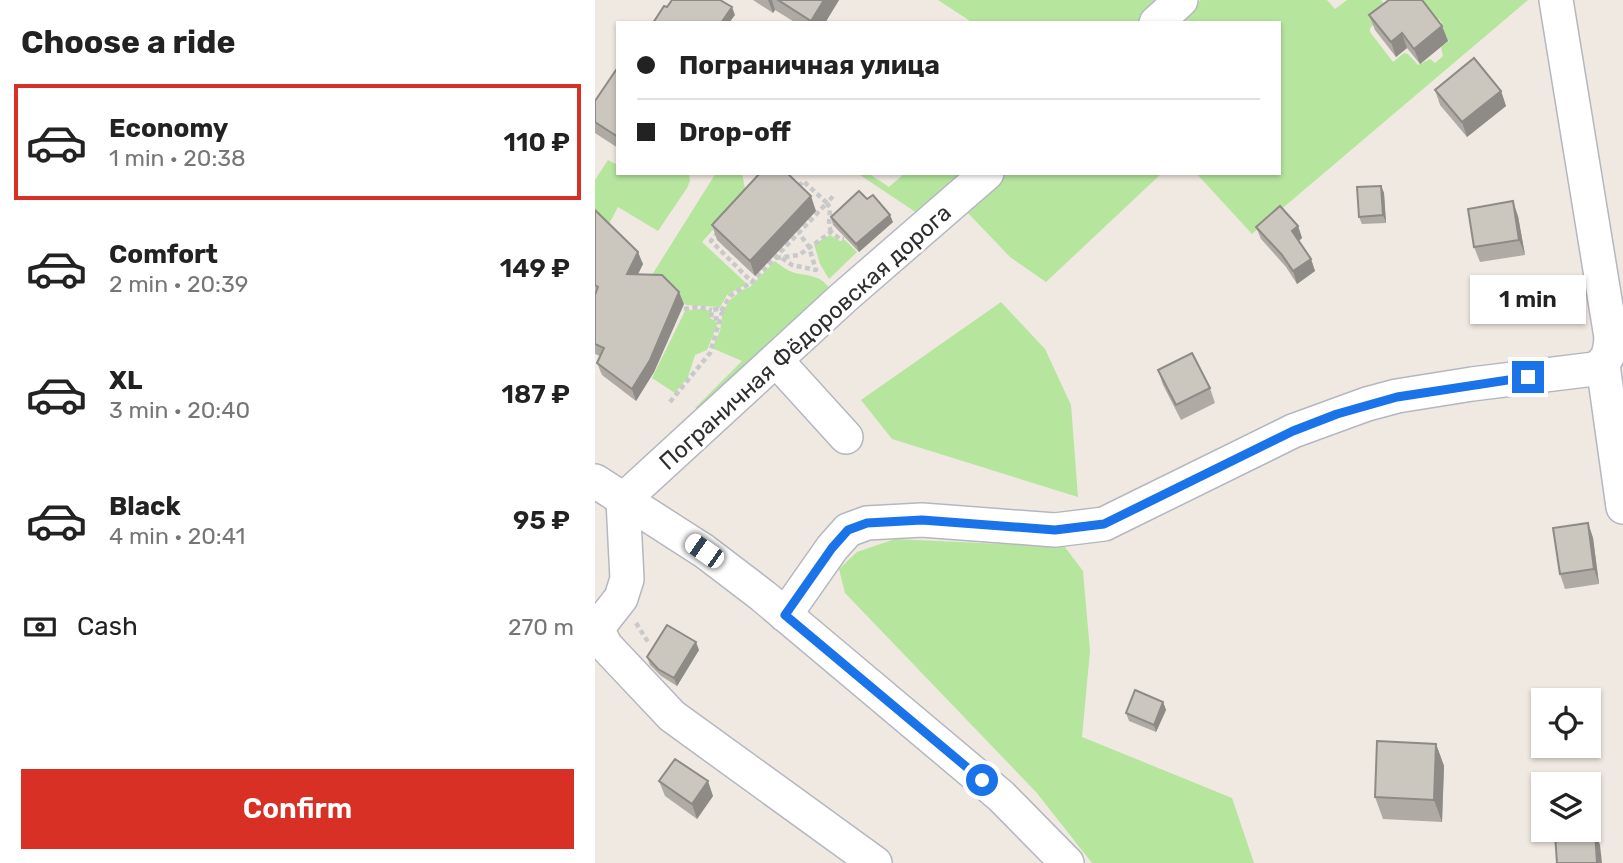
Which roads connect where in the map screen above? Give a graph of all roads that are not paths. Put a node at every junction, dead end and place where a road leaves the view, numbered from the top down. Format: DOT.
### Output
graph roads {
  1 [pos="1181,0"];
  2 [pos="1556,0"];
  3 [pos="1158,21"];
  4 [pos="985,175"];
  5 [pos="776,360"];
  6 [pos="1603,365"];
  7 [pos="846,437"];
  8 [pos="595,481"];
  9 [pos="623,500"];
  10 [pos="1623,507"];
  11 [pos="785,615"];
  12 [pos="596,630"];
  13 [pos="875,863"];
  14 [pos="1067,863"];
  1 -- 3 [label="street"];
  2 -- 6 [label="street"];
  4 -- 5 [label="street, Пограничная Фёдоровская дорога"];
  5 -- 7 [label="street"];
  5 -- 9 [label="street, Пограничная Фёдоровская дорога"];
  6 -- 10 [label="street"];
  6 -- 11 [label="street"];
  8 -- 9 [label="street"];
  9 -- 11 [label="street"];
  9 -- 12 [label="street"];
  11 -- 14 [label="street"];
  12 -- 13 [label="street"];
}
